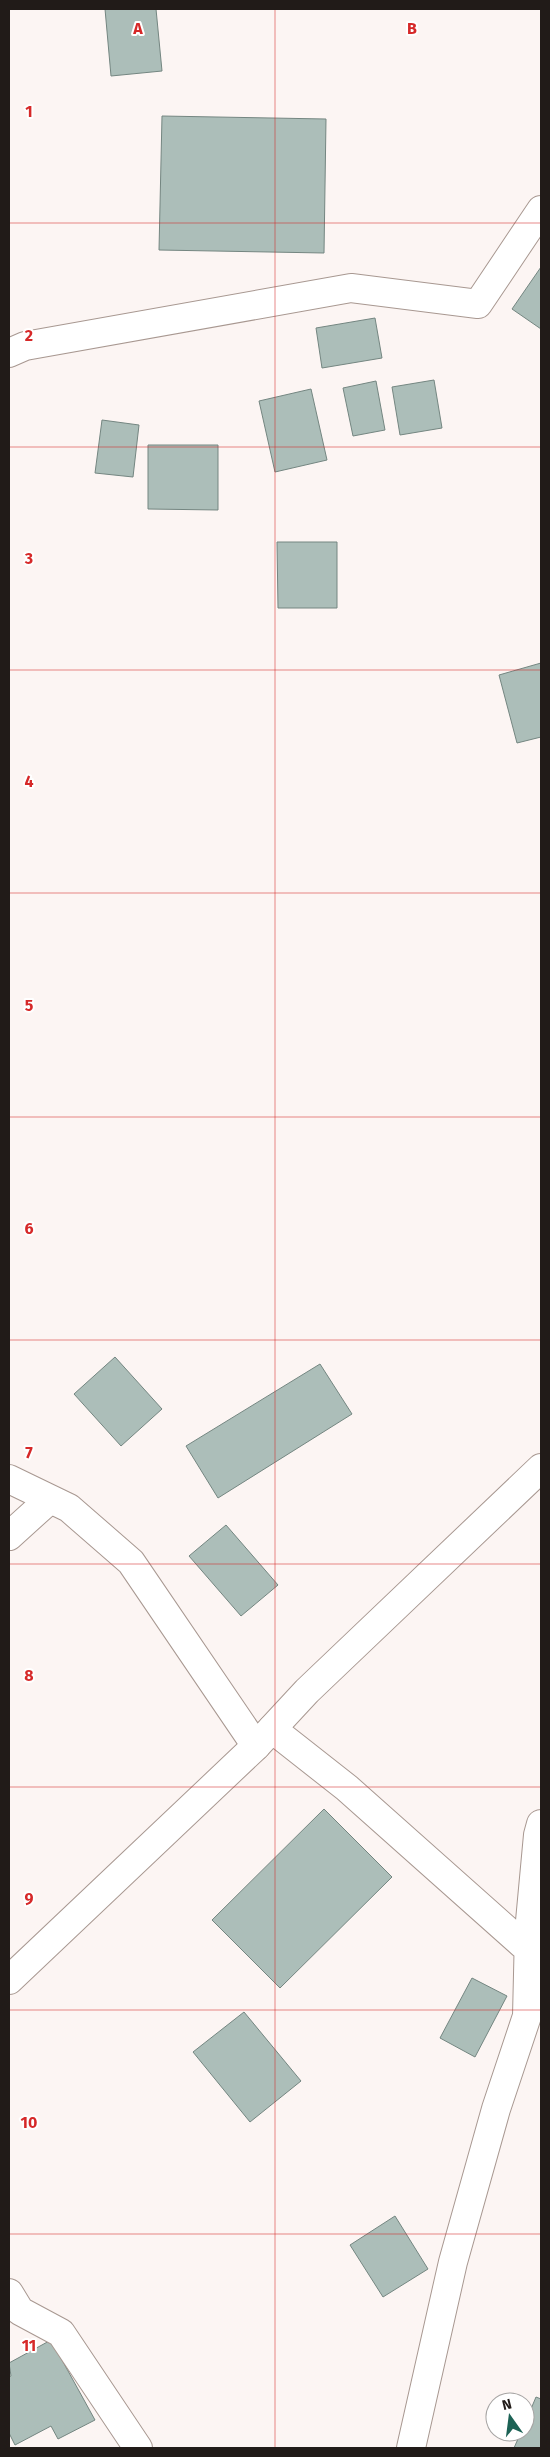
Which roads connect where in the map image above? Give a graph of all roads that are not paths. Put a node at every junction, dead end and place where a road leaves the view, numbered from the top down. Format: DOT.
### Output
graph roads {
  1 [pos="541,210"];
  2 [pos="9,353"];
  3 [pos="541,1468"];
  4 [pos="9,1479"];
  5 [pos="50,1499"];
  6 [pos="9,1536"];
  7 [pos="264,1738"];
  8 [pos="541,1824"];
  9 [pos="535,1954"];
  10 [pos="9,1980"];
  11 [pos="9,2292"];
  12 [pos="138,2448"];
  13 [pos="411,2448"];
  1 -- 2 [label="street"];
  3 -- 7 [label="street"];
  4 -- 5 [label="street"];
  5 -- 6 [label="street"];
  5 -- 7 [label="street"];
  7 -- 9 [label="street"];
  7 -- 10 [label="street"];
  8 -- 9 [label="street"];
  9 -- 13 [label="street"];
  11 -- 12 [label="street"];
}
